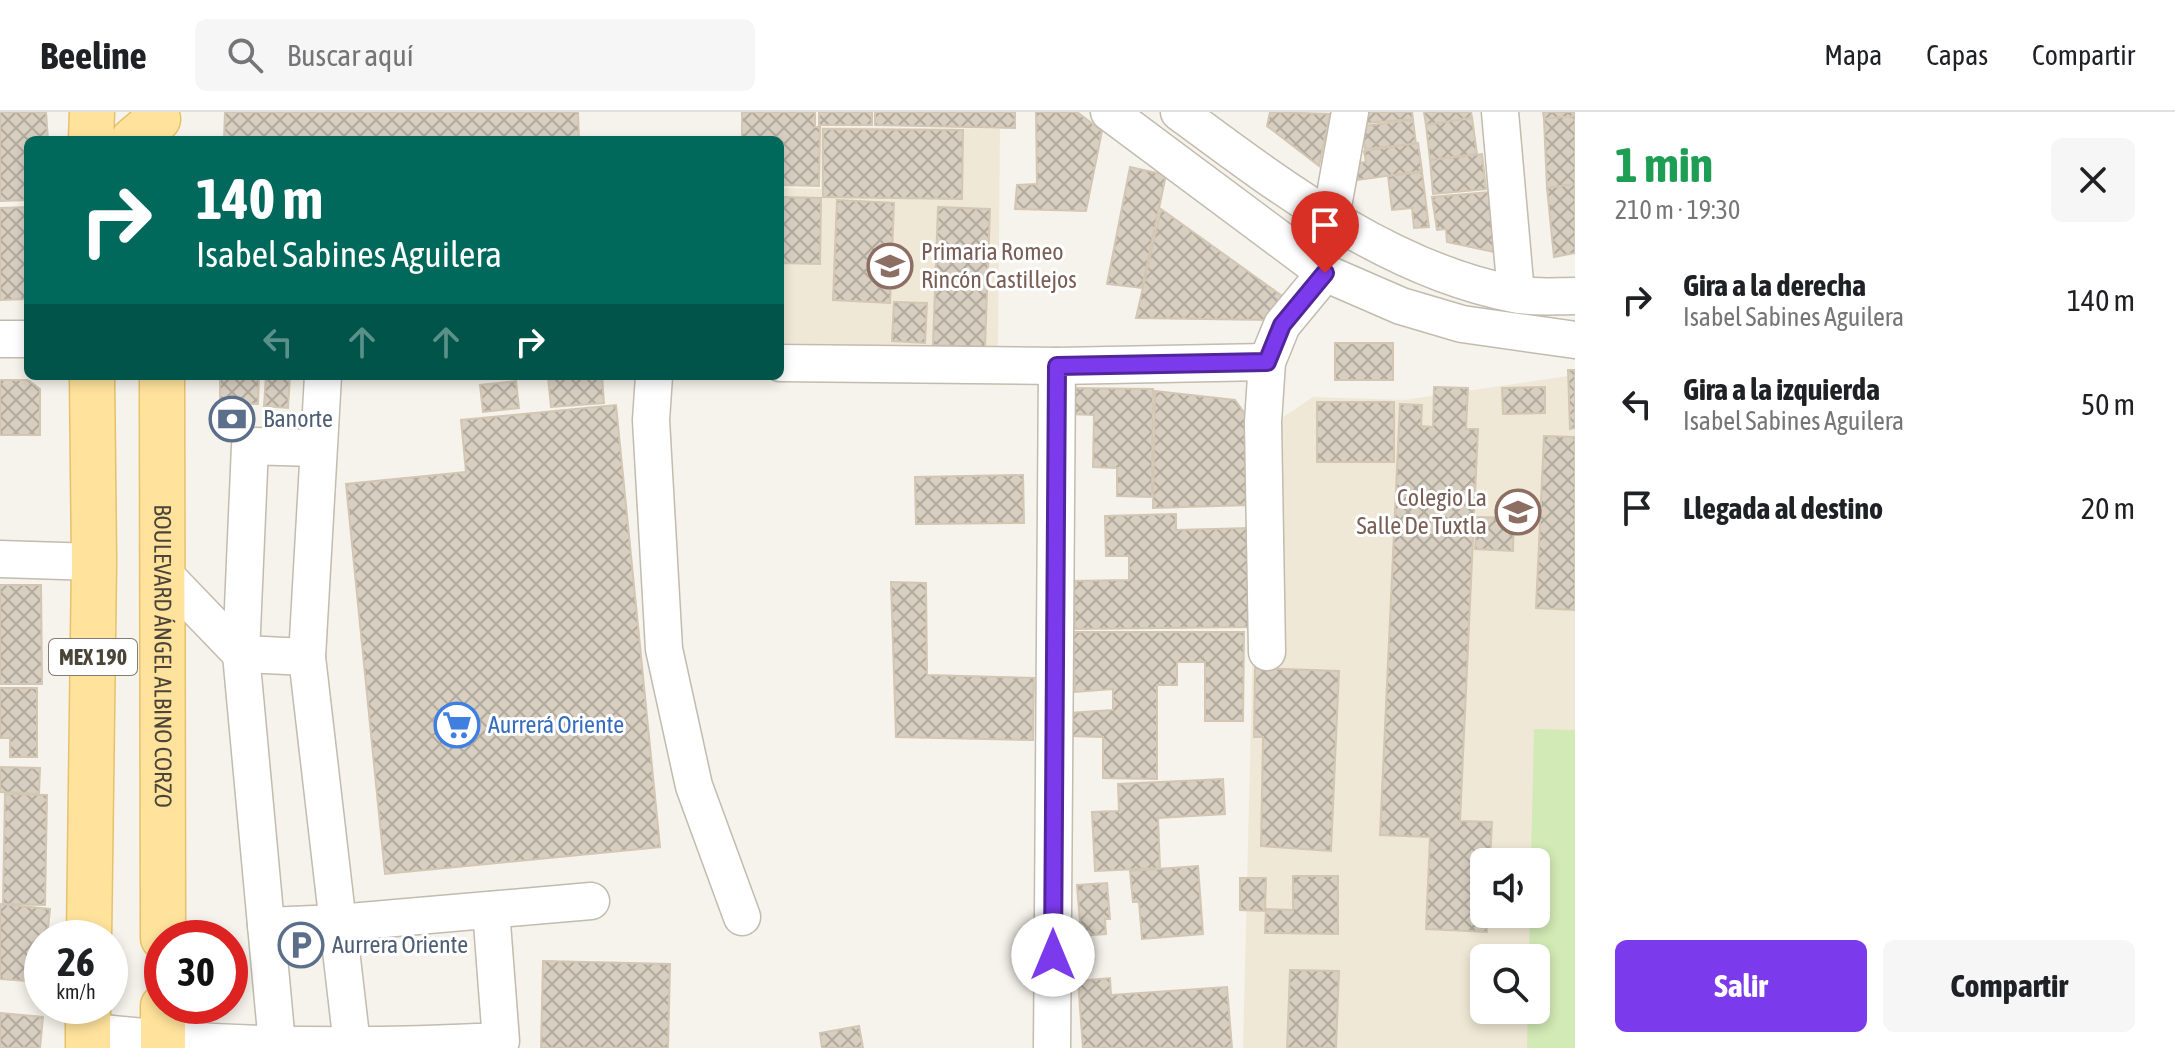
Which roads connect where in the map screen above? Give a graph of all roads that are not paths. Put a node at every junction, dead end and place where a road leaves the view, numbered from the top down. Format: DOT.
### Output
graph roads {
  1 [pos="1109,112"];
  2 [pos="1179,112"];
  3 [pos="1350,112"];
  4 [pos="1500,112"];
  5 [pos="1264,174"];
  6 [pos="1238,208"];
  7 [pos="1331,217"];
  8 [pos="1325,273"];
  9 [pos="1516,294"];
  10 [pos="1575,296"];
  11 [pos="0,339"];
  12 [pos="24,339"];
  13 [pos="1575,340"];
  14 [pos="1267,362"];
  15 [pos="784,363"];
  16 [pos="1057,366"];
  17 [pos="92,380"];
  18 [pos="162,380"];
  19 [pos="323,380"];
  20 [pos="654,380"];
  21 [pos="316,448"];
  22 [pos="0,559"];
  23 [pos="94,562"];
  24 [pos="164,574"];
  25 [pos="1267,652"];
  26 [pos="241,654"];
  27 [pos="307,657"];
  28 [pos="591,901"];
  29 [pos="491,910"];
  30 [pos="742,917"];
  31 [pos="89,920"];
  32 [pos="163,920"];
  33 [pos="338,923"];
  34 [pos="266,926"];
  35 [pos="88,1028"];
  36 [pos="163,1032"];
  37 [pos="277,1044"];
  38 [pos="352,1045"];
  39 [pos="1052,1048"];
  1 -- 6 [label="street"];
  2 -- 5 [label="street"];
  3 -- 7 [label="street"];
  4 -- 9 [label="street"];
  5 -- 6 [label="street"];
  5 -- 7 [label="street"];
  6 -- 8 [label="street"];
  7 -- 9 [label="street"];
  8 -- 13 [label="street"];
  8 -- 14 [label="street"];
  9 -- 10 [label="street"];
  11 -- 12 [label="street"];
  14 -- 16 [label="street"];
  14 -- 25 [label="street"];
  15 -- 16 [label="street"];
  16 -- 39 [label="street"];
  17 -- 23 [label="main road, MEX 190"];
  18 -- 24 [label="main road, BOULEVARD ÁNGEL ALBINO CORZO / MEX 190"];
  19 -- 21 [label="street"];
  20 -- 30 [label="street"];
  21 -- 26 [label="street"];
  21 -- 27 [label="street"];
  22 -- 23 [label="street"];
  23 -- 31 [label="main road, MEX 190"];
  24 -- 26 [label="street"];
  24 -- 32 [label="main road, BOULEVARD ÁNGEL ALBINO CORZO / MEX 190"];
  26 -- 27 [label="street"];
  26 -- 34 [label="street"];
  27 -- 33 [label="street"];
  28 -- 29 [label="street"];
  29 -- 33 [label="street"];
  29 -- 38 [label="street"];
  33 -- 34 [label="street"];
  33 -- 38 [label="street"];
  34 -- 37 [label="street"];
  35 -- 36 [label="street"];
  36 -- 37 [label="street"];
  37 -- 38 [label="street"];
}
